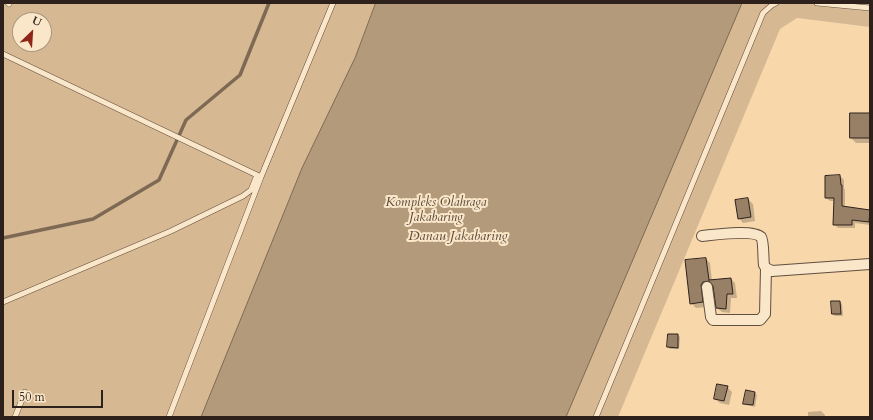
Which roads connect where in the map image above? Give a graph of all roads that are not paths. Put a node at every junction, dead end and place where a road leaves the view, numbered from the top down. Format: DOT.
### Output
graph roads {
  1 [pos="332,3"];
  2 [pos="776,3"];
  3 [pos="817,3"];
  4 [pos="870,8"];
  5 [pos="3,54"];
  6 [pos="259,176"];
  7 [pos="702,236"];
  8 [pos="870,264"];
  9 [pos="766,268"];
  10 [pos="707,287"];
  11 [pos="3,302"];
  12 [pos="25,392"];
  13 [pos="15,417"];
  14 [pos="169,417"];
  15 [pos="596,417"];
  1 -- 6 [label="lane"];
  2 -- 15 [label="lane"];
  3 -- 4 [label="lane"];
  5 -- 6 [label="lane"];
  6 -- 11 [label="lane"];
  6 -- 14 [label="lane"];
  7 -- 9 [label="street"];
  8 -- 9 [label="street"];
  9 -- 10 [label="street"];
  12 -- 13 [label="lane"];
}
